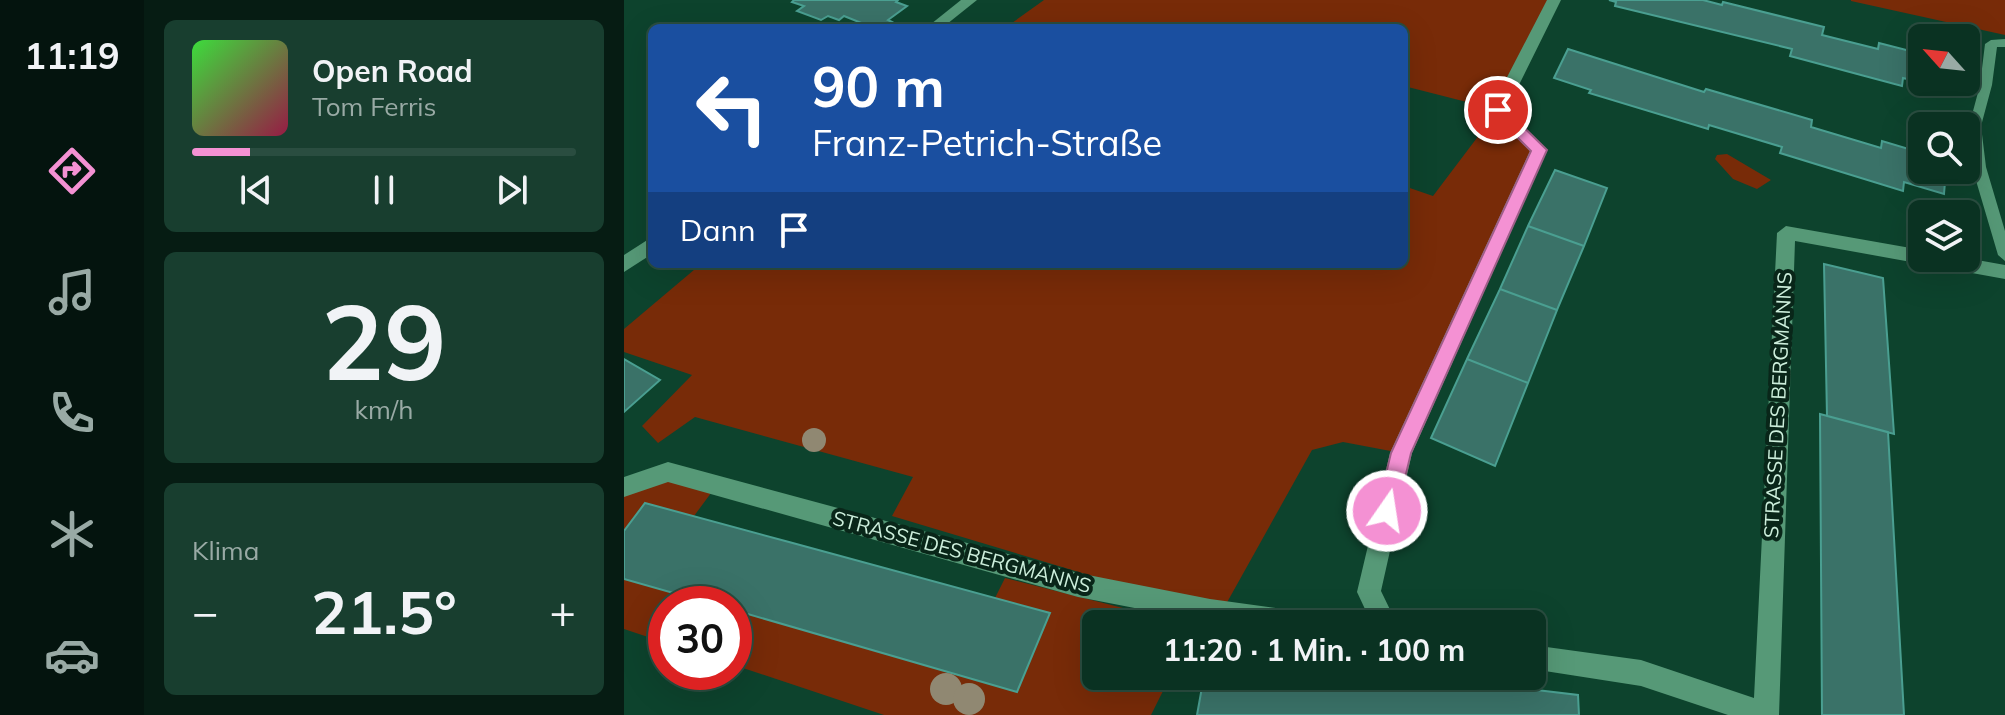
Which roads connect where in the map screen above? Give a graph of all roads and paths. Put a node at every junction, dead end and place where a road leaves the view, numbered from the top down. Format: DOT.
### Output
graph roads {
  1 [pos="970,0"];
  2 [pos="1554,0"];
  3 [pos="938,24"];
  4 [pos="2005,43"];
  5 [pos="648,247"];
  6 [pos="1908,255"];
  7 [pos="2005,255"];
  8 [pos="624,265"];
  9 [pos="1980,268"];
  10 [pos="2005,272"];
  11 [pos="624,487"];
  12 [pos="1205,610"];
  13 [pos="1378,610"];
  14 [pos="1546,659"];
  15 [pos="1766,715"];
  1 -- 3 [label="street"];
  2 -- 13 [label="street"];
  4 -- 7 [label="lane"];
  5 -- 8 [label="street"];
  6 -- 15 [label="street, STRASSE DES BERGMANNS"];
  9 -- 10 [label="street, STRASSE DES BERGMANNS"];
  11 -- 12 [label="street, STRASSE DES BERGMANNS"];
  14 -- 15 [label="street, STRASSE DES BERGMANNS"];
}
